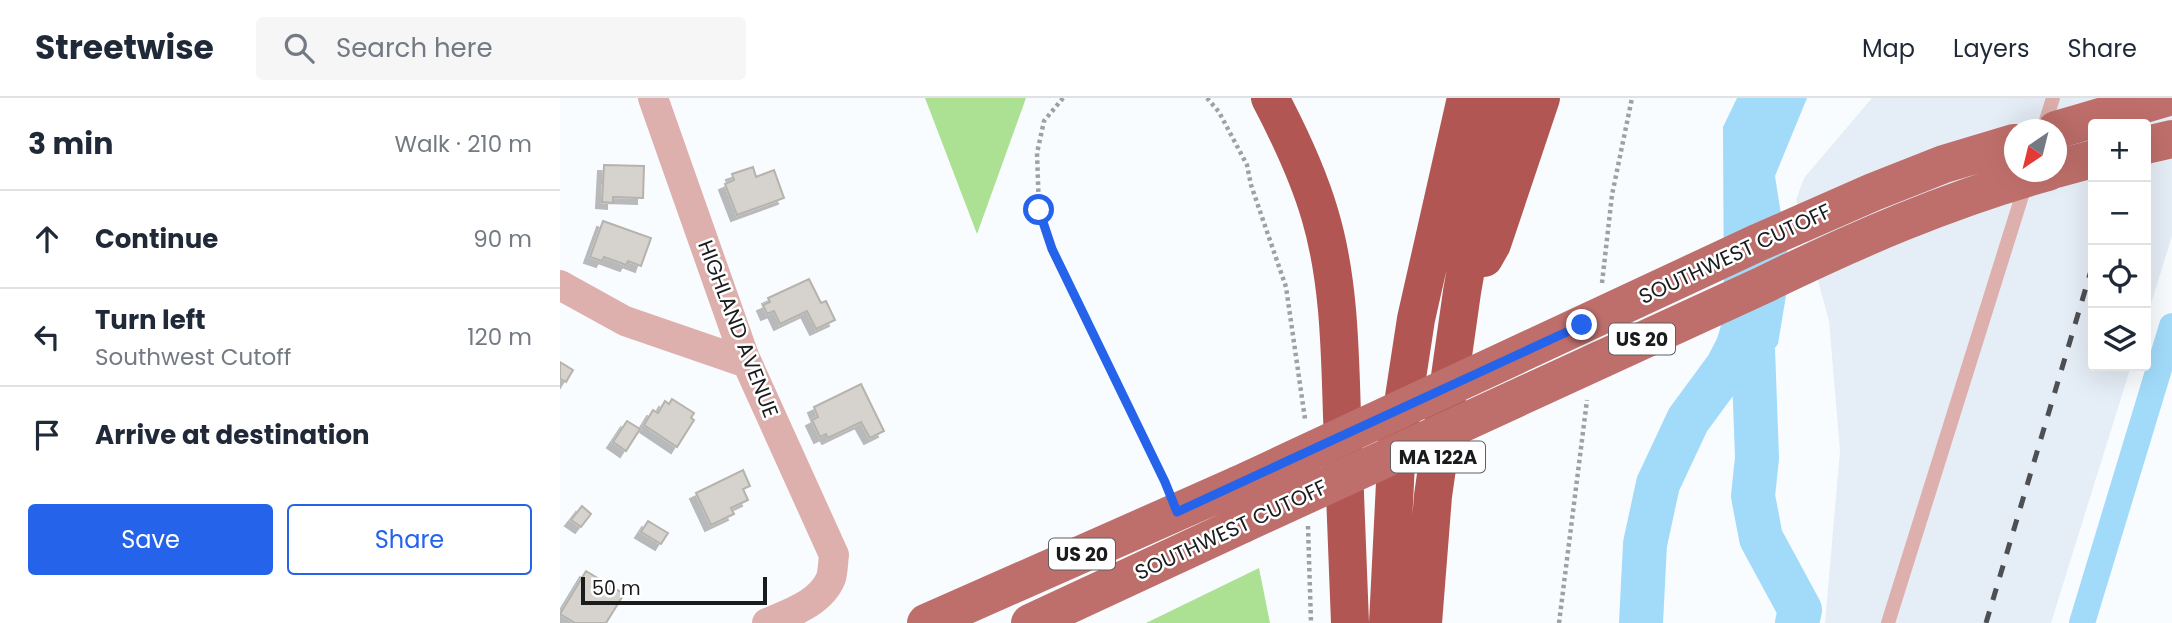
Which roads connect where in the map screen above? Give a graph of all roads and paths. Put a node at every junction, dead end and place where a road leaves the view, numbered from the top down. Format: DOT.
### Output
graph roads {
  1 [pos="653,98"];
  2 [pos="1063,98"];
  3 [pos="1207,98"];
  4 [pos="1270,98"];
  5 [pos="1466,98"];
  6 [pos="1504,98"];
  7 [pos="1541,98"];
  8 [pos="2053,98"];
  9 [pos="2165,98"];
  10 [pos="2046,119"];
  11 [pos="2067,127"];
  12 [pos="2172,139"];
  13 [pos="2151,144"];
  14 [pos="2004,146"];
  15 [pos="2088,160"];
  16 [pos="2067,166"];
  17 [pos="2019,182"];
  18 [pos="2027,182"];
  19 [pos="560,285"];
  20 [pos="1462,292"];
  21 [pos="747,363"];
  22 [pos="1306,429"];
  23 [pos="1177,512"];
  24 [pos="1308,518"];
  25 [pos="767,623"];
  26 [pos="926,623"];
  27 [pos="1030,623"];
  28 [pos="1311,623"];
  29 [pos="1350,623"];
  30 [pos="1388,623"];
  31 [pos="1423,623"];
  32 [pos="1888,623"];
  1 -- 21 [label="street, HIGHLAND AVENUE"];
  2 -- 23 [label="path"];
  3 -- 22 [label="path"];
  4 -- 29 [label="highway"];
  5 -- 30 [label="highway, MA 122A"];
  6 -- 20 [label="highway, MA 122A"];
  7 -- 20 [label="highway"];
  8 -- 10 [label="lane"];
  9 -- 11 [label="main road, bridge"];
  12 -- 13 [label="main road"];
  14 -- 23 [label="main road, SOUTHWEST CUTOFF / US 20, bridge"];
  15 -- 16 [label="main road"];
  17 -- 27 [label="main road, SOUTHWEST CUTOFF / US 20, bridge"];
  18 -- 32 [label="lane"];
  19 -- 21 [label="street"];
  20 -- 31 [label="highway, MA 122A"];
  21 -- 25 [label="street, HIGHLAND AVENUE"];
  23 -- 26 [label="main road, SOUTHWEST CUTOFF / US 20"];
  24 -- 28 [label="path"];
}
